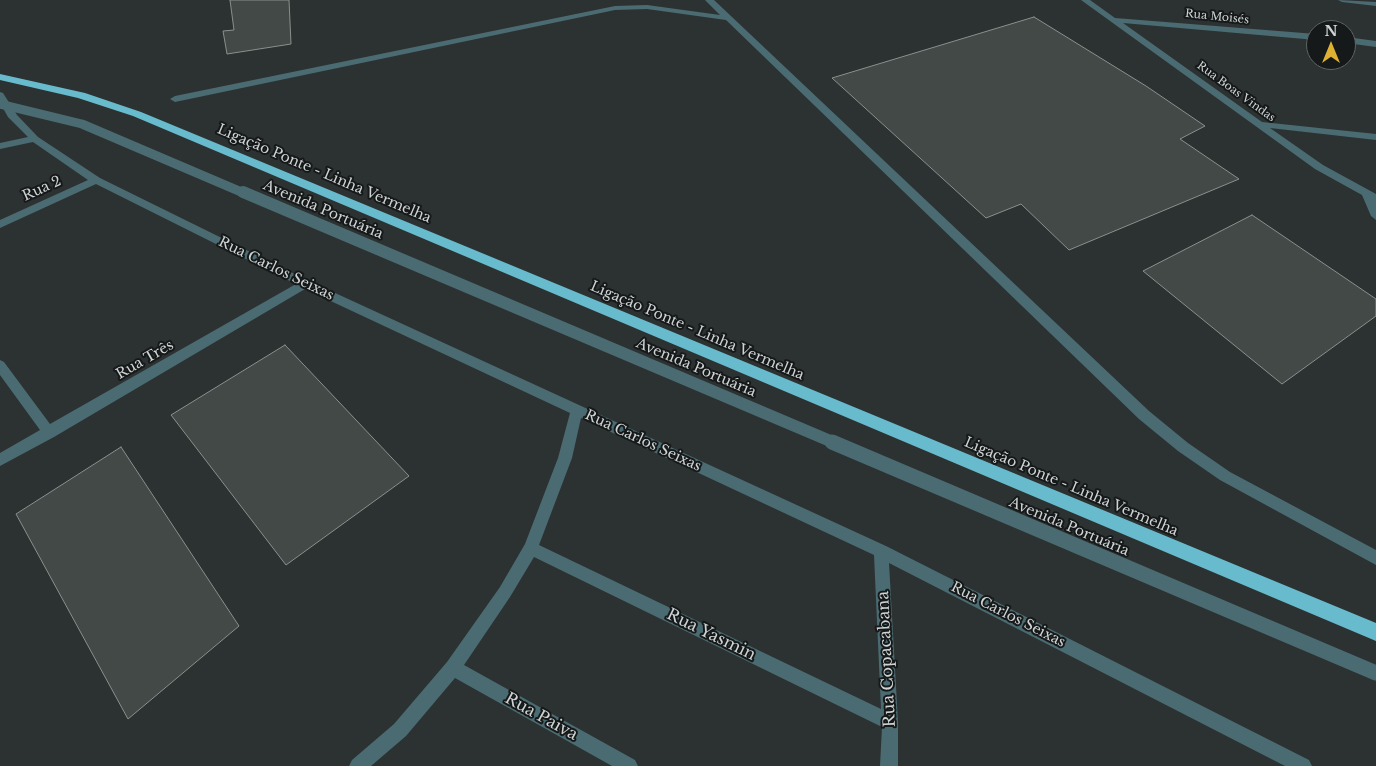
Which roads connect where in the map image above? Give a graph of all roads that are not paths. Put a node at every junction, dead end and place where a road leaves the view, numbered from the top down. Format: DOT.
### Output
graph roads {
  1 [pos="628,0"];
  2 [pos="709,0"];
  3 [pos="1085,0"];
  4 [pos="1342,0"];
  5 [pos="1376,4"];
  6 [pos="614,8"];
  7 [pos="726,18"];
  8 [pos="1115,20"];
  9 [pos="1306,37"];
  10 [pos="1356,41"];
  11 [pos="1376,44"];
  12 [pos="0,77"];
  13 [pos="0,95"];
  14 [pos="175,99"];
  15 [pos="0,104"];
  16 [pos="1260,124"];
  17 [pos="1376,137"];
  18 [pos="35,138"];
  19 [pos="0,146"];
  20 [pos="96,180"];
  21 [pos="1372,197"];
  22 [pos="1376,216"];
  23 [pos="0,224"];
  24 [pos="305,284"];
  25 [pos="0,365"];
  26 [pos="577,410"];
  27 [pos="49,433"];
  28 [pos="0,460"];
  29 [pos="531,548"];
  30 [pos="881,551"];
  31 [pos="1376,558"];
  32 [pos="1376,632"];
  33 [pos="452,668"];
  34 [pos="1376,673"];
  35 [pos="890,722"];
  36 [pos="360,766"];
  37 [pos="629,766"];
  38 [pos="889,766"];
  39 [pos="1303,766"];
  1 -- 6 [label="street"];
  2 -- 7 [label="street"];
  3 -- 8 [label="street, Rua Boas Vindas"];
  4 -- 5 [label="street"];
  6 -- 7 [label="street"];
  6 -- 14 [label="street"];
  7 -- 31 [label="street"];
  8 -- 9 [label="street, Rua Moisés"];
  8 -- 16 [label="street, Rua Boas Vindas"];
  10 -- 11 [label="street"];
  12 -- 32 [label="highway, Ligação Ponte - Linha Vermelha"];
  13 -- 18 [label="street, Rua Carlos Seixas"];
  15 -- 34 [label="street, Avenida Portuária, bridge"];
  16 -- 17 [label="street"];
  16 -- 21 [label="street, Rua Boas Vindas"];
  18 -- 19 [label="street"];
  18 -- 20 [label="street, Rua Carlos Seixas"];
  20 -- 23 [label="street, Rua 2"];
  20 -- 24 [label="street, Rua Carlos Seixas"];
  21 -- 22 [label="street"];
  24 -- 26 [label="street, Rua Carlos Seixas"];
  24 -- 27 [label="street, Rua Três"];
  25 -- 27 [label="street"];
  26 -- 29 [label="street"];
  26 -- 30 [label="street, Rua Carlos Seixas"];
  27 -- 28 [label="street, Rua Três"];
  29 -- 33 [label="street"];
  29 -- 35 [label="street, Rua Yasmin"];
  30 -- 35 [label="street, Rua Copacabana"];
  30 -- 39 [label="street, Rua Carlos Seixas"];
  33 -- 36 [label="street"];
  33 -- 37 [label="street, Rua Paiva"];
  35 -- 38 [label="street, Rua Copacabana"];
}
